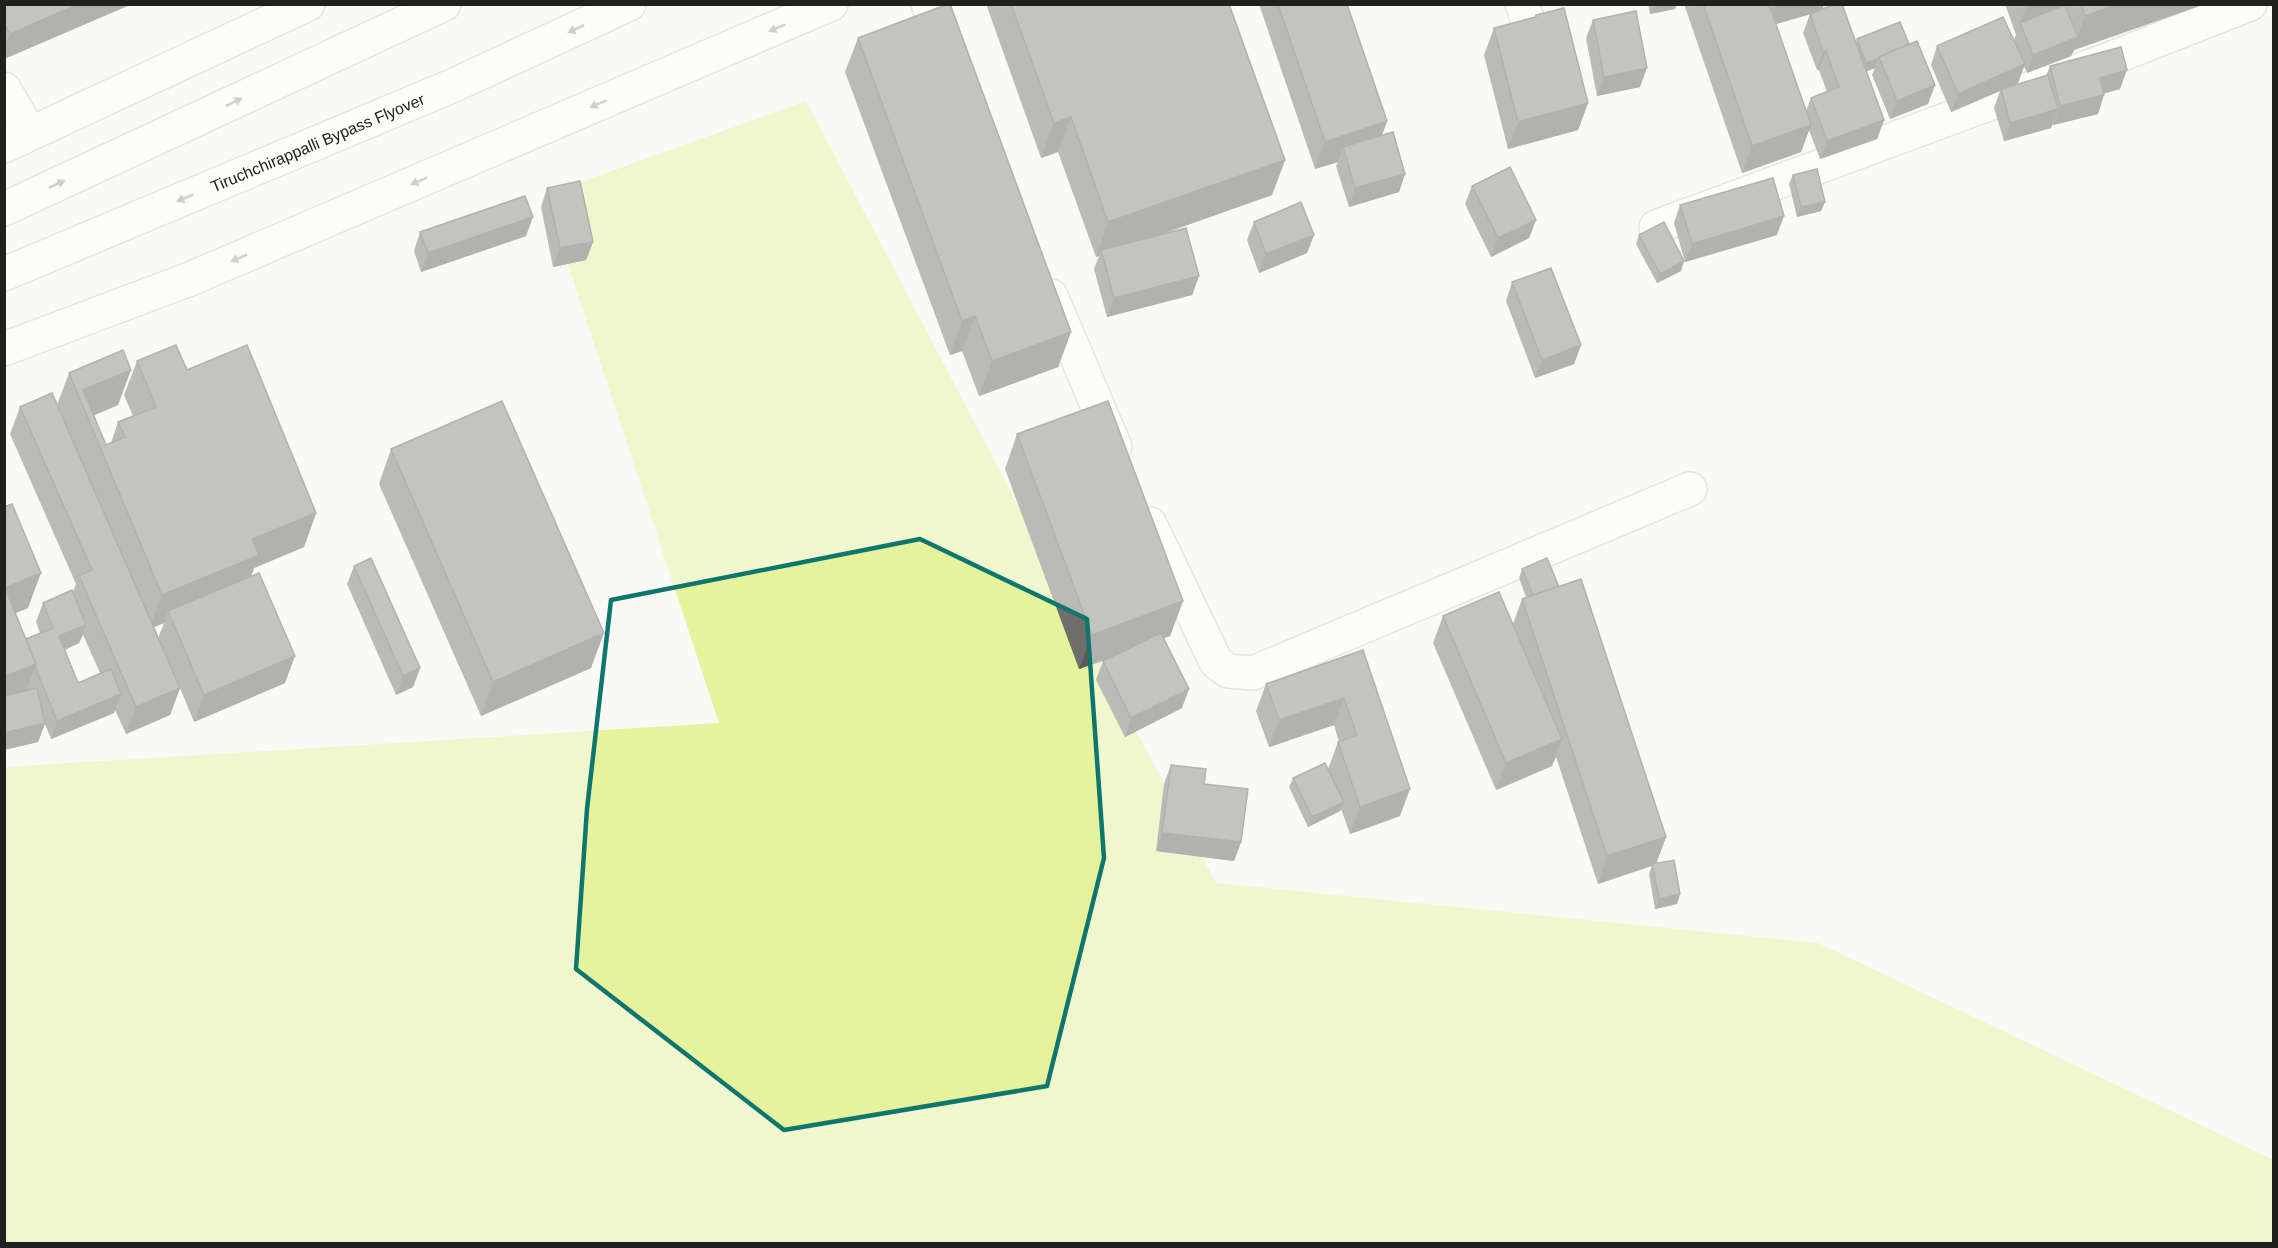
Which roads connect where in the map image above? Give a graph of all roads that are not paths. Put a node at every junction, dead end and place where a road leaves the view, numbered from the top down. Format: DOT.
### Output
graph roads {
  1 [pos="308,4"];
  2 [pos="444,4"];
  3 [pos="629,4"];
  4 [pos="831,4"];
  5 [pos="928,4"];
  6 [pos="2250,4"];
  7 [pos="961,81"];
  8 [pos="4,89"];
  9 [pos="17,140"];
  10 [pos="4,209"];
  11 [pos="1656,227"];
  12 [pos="1040,268"];
  13 [pos="4,274"];
  14 [pos="4,349"];
  15 [pos="1690,489"];
  1 -- 9 [label="main road"];
  10 -- 2 [label="main road, one-way"];
  3 -- 13 [label="main road, Tiruchchirappalli Bypass Flyover, one-way"];
  4 -- 14 [label="main road, one-way"];
  5 -- 7 [label="main road"];
  6 -- 11 [label="main road"];
  8 -- 9 [label="main road"];
  12 -- 15 [label="main road"];
}
